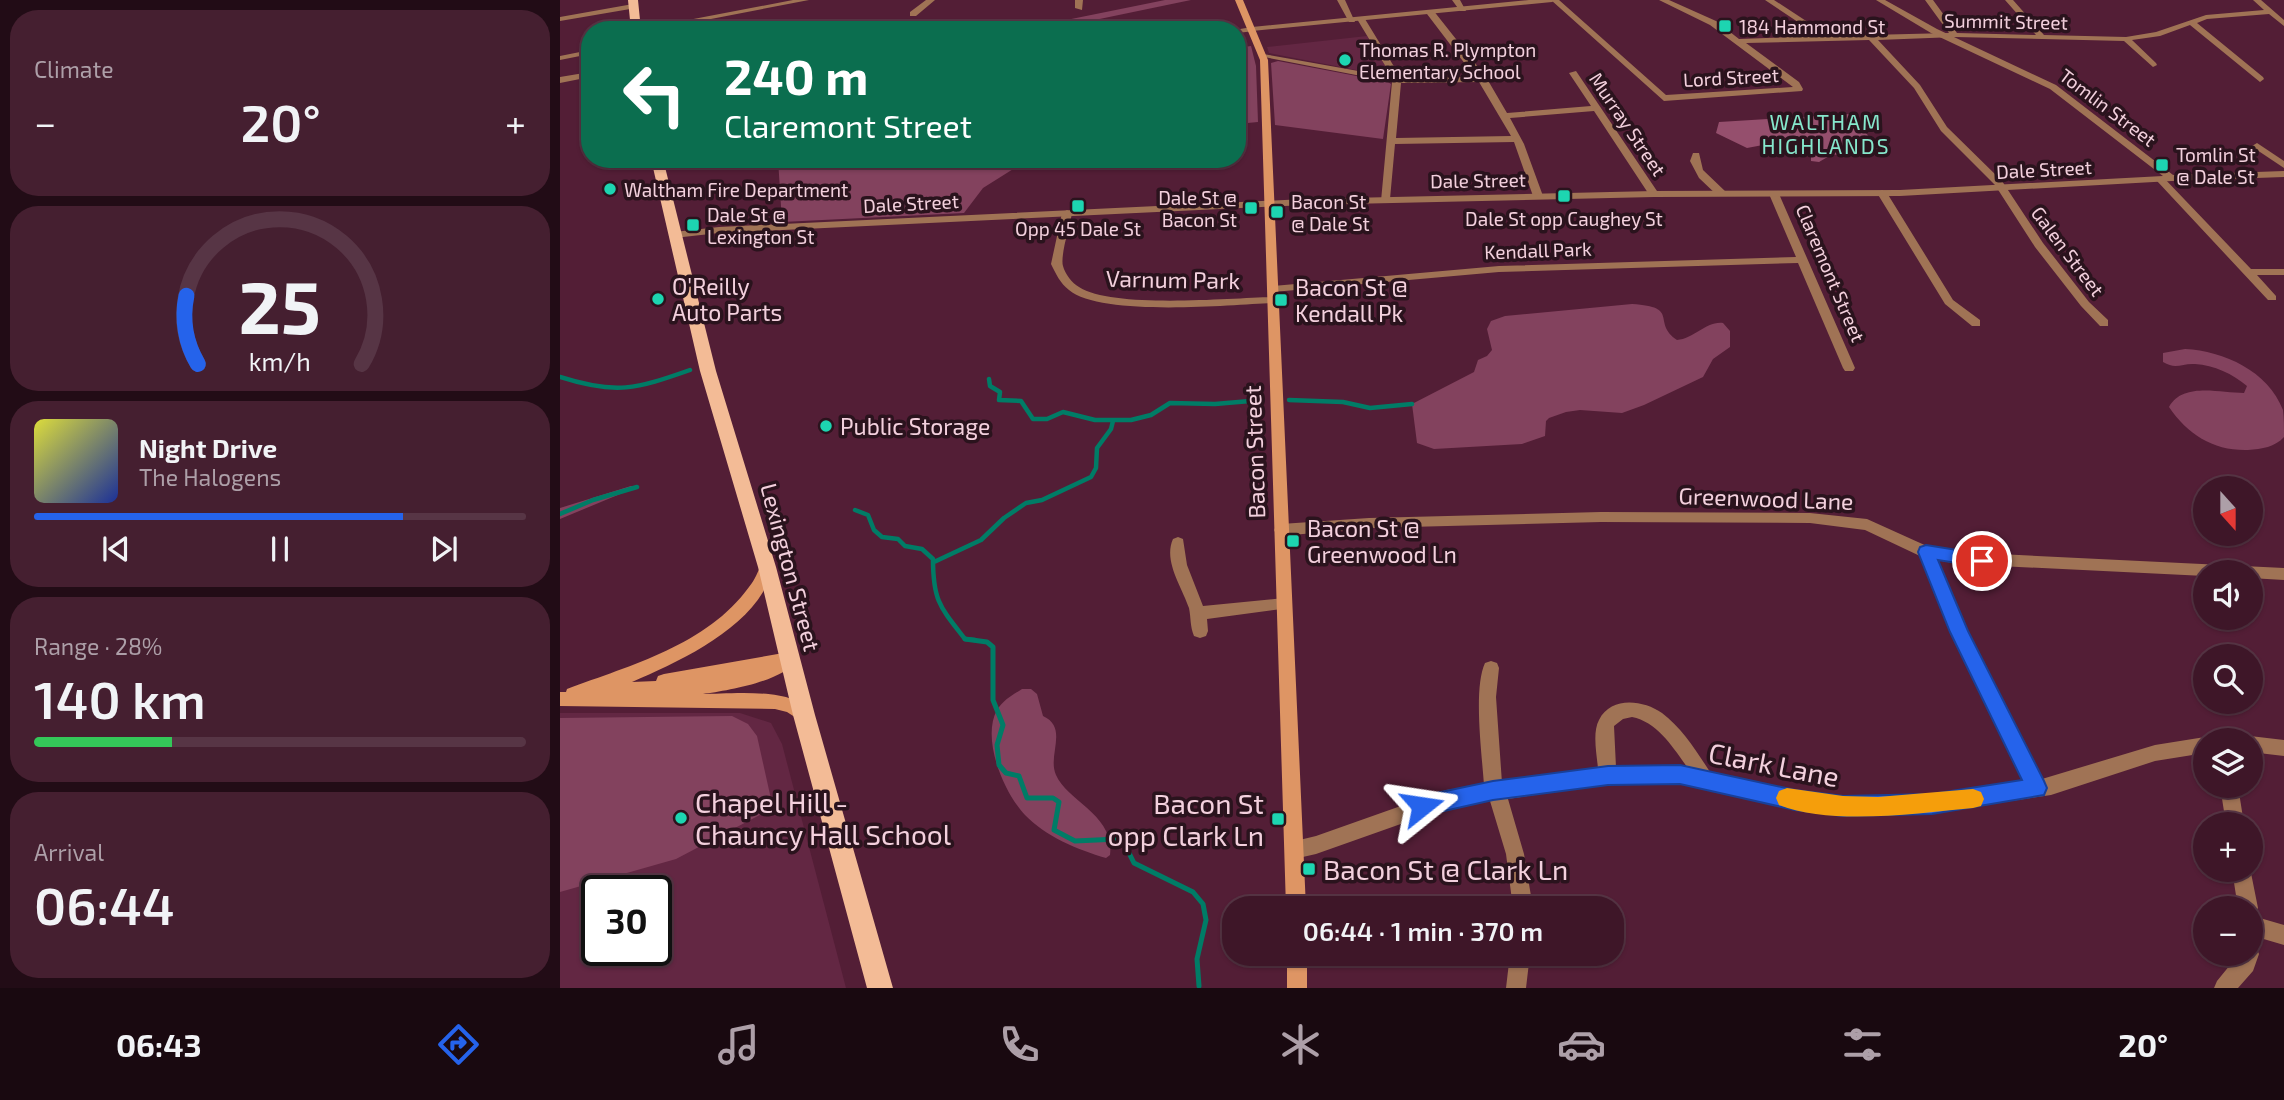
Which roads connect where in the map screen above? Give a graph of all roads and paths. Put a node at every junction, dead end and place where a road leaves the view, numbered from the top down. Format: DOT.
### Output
graph roads {
  1 [pos="805,0"];
  2 [pos="931,0"];
  3 [pos="1239,0"];
  4 [pos="1341,0"];
  5 [pos="1456,0"];
  6 [pos="1554,0"];
  7 [pos="1663,0"];
  8 [pos="1769,0"];
  9 [pos="1880,0"];
  10 [pos="1929,0"];
  11 [pos="2009,0"];
  12 [pos="2257,0"];
  13 [pos="633,3"];
  14 [pos="1463,9"];
  15 [pos="1430,12"];
  16 [pos="2270,12"];
  17 [pos="913,14"];
  18 [pos="560,19"];
  19 [pos="1357,19"];
  20 [pos="636,21"];
  21 [pos="688,21"];
  22 [pos="2190,21"];
  23 [pos="2284,24"];
  24 [pos="1252,29"];
  25 [pos="1246,30"];
  26 [pos="1942,35"];
  27 [pos="1955,35"];
  28 [pos="1871,37"];
  29 [pos="2042,37"];
  30 [pos="1828,38"];
  31 [pos="2126,39"];
  32 [pos="1738,41"];
  33 [pos="581,54"];
  34 [pos="1263,56"];
  35 [pos="560,58"];
  36 [pos="2153,65"];
  37 [pos="1573,74"];
  38 [pos="581,76"];
  39 [pos="1483,79"];
  40 [pos="2260,79"];
  41 [pos="560,80"];
  42 [pos="1397,80"];
  43 [pos="1597,108"];
  44 [pos="1505,116"];
  45 [pos="1516,139"];
  46 [pos="1391,141"];
  47 [pos="2257,146"];
  48 [pos="1696,155"];
  49 [pos="2284,165"];
  50 [pos="659,168"];
  51 [pos="2284,174"];
  52 [pos="2172,178"];
  53 [pos="2160,179"];
  54 [pos="2002,189"];
  55 [pos="1882,193"];
  56 [pos="1654,194"];
  57 [pos="1722,194"];
  58 [pos="1774,194"];
  59 [pos="1538,196"];
  60 [pos="1385,199"];
  61 [pos="1270,203"];
  62 [pos="1067,213"];
  63 [pos="674,235"];
  64 [pos="1804,260"];
  65 [pos="2247,272"];
  66 [pos="2284,272"];
  67 [pos="1273,295"];
  68 [pos="2272,298"];
  69 [pos="1976,323"];
  70 [pos="2104,323"];
  71 [pos="1849,368"];
  72 [pos="1281,530"];
  73 [pos="1178,543"];
  74 [pos="1926,552"];
  75 [pos="767,567"];
  76 [pos="2284,574"];
  77 [pos="1284,604"];
  78 [pos="1200,613"];
  79 [pos="1199,631"];
  80 [pos="789,660"];
  81 [pos="1491,668"];
  82 [pos="562,696"];
  83 [pos="804,715"];
  84 [pos="2263,746"];
  85 [pos="2193,747"];
  86 [pos="2284,748"];
  87 [pos="1608,776"];
  88 [pos="1704,778"];
  89 [pos="2037,788"];
  90 [pos="1494,790"];
  91 [pos="1294,850"];
  92 [pos="1296,896"];
  93 [pos="1521,896"];
  94 [pos="2263,928"];
  95 [pos="2284,935"];
  96 [pos="1297,966"];
  97 [pos="1519,966"];
  98 [pos="2244,966"];
  99 [pos="880,988"];
  100 [pos="1297,988"];
  101 [pos="1516,988"];
  102 [pos="2224,988"];
  1 -- 21 [label="street"];
  2 -- 17 [label="street"];
  3 -- 24 [label="main road, Bacon Street"];
  4 -- 19 [label="street"];
  5 -- 14 [label="street"];
  6 -- 14 [label="street"];
  6 -- 32 [label="street, Lord Street"];
  7 -- 32 [label="street"];
  8 -- 30 [label="street"];
  9 -- 26 [label="street, Tomlin Street"];
  10 -- 27 [label="street"];
  11 -- 29 [label="street"];
  12 -- 16 [label="street"];
  13 -- 18 [label="street"];
  13 -- 20 [label="main road"];
  14 -- 15 [label="street"];
  15 -- 19 [label="street"];
  15 -- 39 [label="street"];
  16 -- 22 [label="street, Summit Street"];
  16 -- 23 [label="street"];
  19 -- 24 [label="street"];
  19 -- 42 [label="street"];
  22 -- 31 [label="street, Summit Street"];
  22 -- 40 [label="street"];
  24 -- 25 [label="street"];
  24 -- 34 [label="main road, Bacon Street"];
  26 -- 27 [label="street, Summit Street"];
  26 -- 28 [label="street, Summit Street"];
  26 -- 52 [label="street, Tomlin Street"];
  27 -- 29 [label="street, Summit Street"];
  28 -- 30 [label="street, Summit Street"];
  28 -- 54 [label="street, Galen Street"];
  29 -- 31 [label="street, Summit Street"];
  30 -- 32 [label="street, Summit Street"];
  31 -- 36 [label="street"];
  33 -- 35 [label="street"];
  34 -- 42 [label="street"];
  34 -- 61 [label="main road, Bacon Street"];
  37 -- 43 [label="street, Murray Street"];
  38 -- 41 [label="street"];
  39 -- 42 [label="street"];
  39 -- 44 [label="street"];
  42 -- 46 [label="street"];
  43 -- 44 [label="street"];
  43 -- 56 [label="street, Murray Street"];
  44 -- 45 [label="street"];
  45 -- 46 [label="street"];
  45 -- 59 [label="street"];
  46 -- 60 [label="street"];
  47 -- 49 [label="street"];
  48 -- 57 [label="street"];
  50 -- 63 [label="main road, Lexington Street"];
  51 -- 52 [label="street, Dale Street"];
  52 -- 53 [label="street, Dale Street"];
  53 -- 54 [label="street, Dale Street"];
  53 -- 65 [label="street"];
  54 -- 55 [label="street, Dale Street"];
  54 -- 70 [label="street, Galen Street"];
  55 -- 58 [label="street, Dale Street"];
  55 -- 69 [label="street"];
  56 -- 57 [label="street, Dale Street"];
  56 -- 59 [label="street, Dale Street"];
  57 -- 58 [label="street, Dale Street"];
  58 -- 64 [label="street, Claremont Street"];
  59 -- 60 [label="street, Dale Street"];
  60 -- 61 [label="street, Dale Street"];
  61 -- 62 [label="street, Dale Street"];
  61 -- 67 [label="main road, Bacon Street"];
  62 -- 63 [label="street, Dale Street"];
  62 -- 67 [label="street, Varnum Park"];
  63 -- 75 [label="main road, Lexington Street"];
  64 -- 67 [label="street, Kendall Park"];
  64 -- 71 [label="street, Claremont Street"];
  65 -- 66 [label="street"];
  65 -- 68 [label="street"];
  67 -- 72 [label="main road, Bacon Street"];
  72 -- 74 [label="street, Greenwood Lane"];
  72 -- 77 [label="main road, Bacon Street"];
  73 -- 78 [label="street"];
  74 -- 76 [label="street, Greenwood Lane"];
  74 -- 89 [label="street"];
  75 -- 80 [label="main road, Lexington Street"];
  75 -- 82 [label="main road"];
  77 -- 78 [label="street"];
  77 -- 91 [label="main road, Bacon Street"];
  78 -- 79 [label="street"];
  80 -- 82 [label="main road"];
  80 -- 83 [label="main road, Lexington Street"];
  81 -- 90 [label="street"];
  82 -- 83 [label="main road"];
  83 -- 99 [label="main road, Lexington Street"];
  84 -- 86 [label="street"];
  85 -- 89 [label="street, Clark Lane"];
  87 -- 88 [label="street, Clark Lane"];
  87 -- 88 [label="street"];
  87 -- 90 [label="street, Clark Lane"];
  88 -- 89 [label="street, Clark Lane"];
  90 -- 91 [label="street, Clark Lane"];
  90 -- 93 [label="street"];
  91 -- 92 [label="main road, Bacon Street"];
  94 -- 95 [label="street"];
  96 -- 100 [label="main road"];
  97 -- 101 [label="street"];
  98 -- 102 [label="street"];
}
